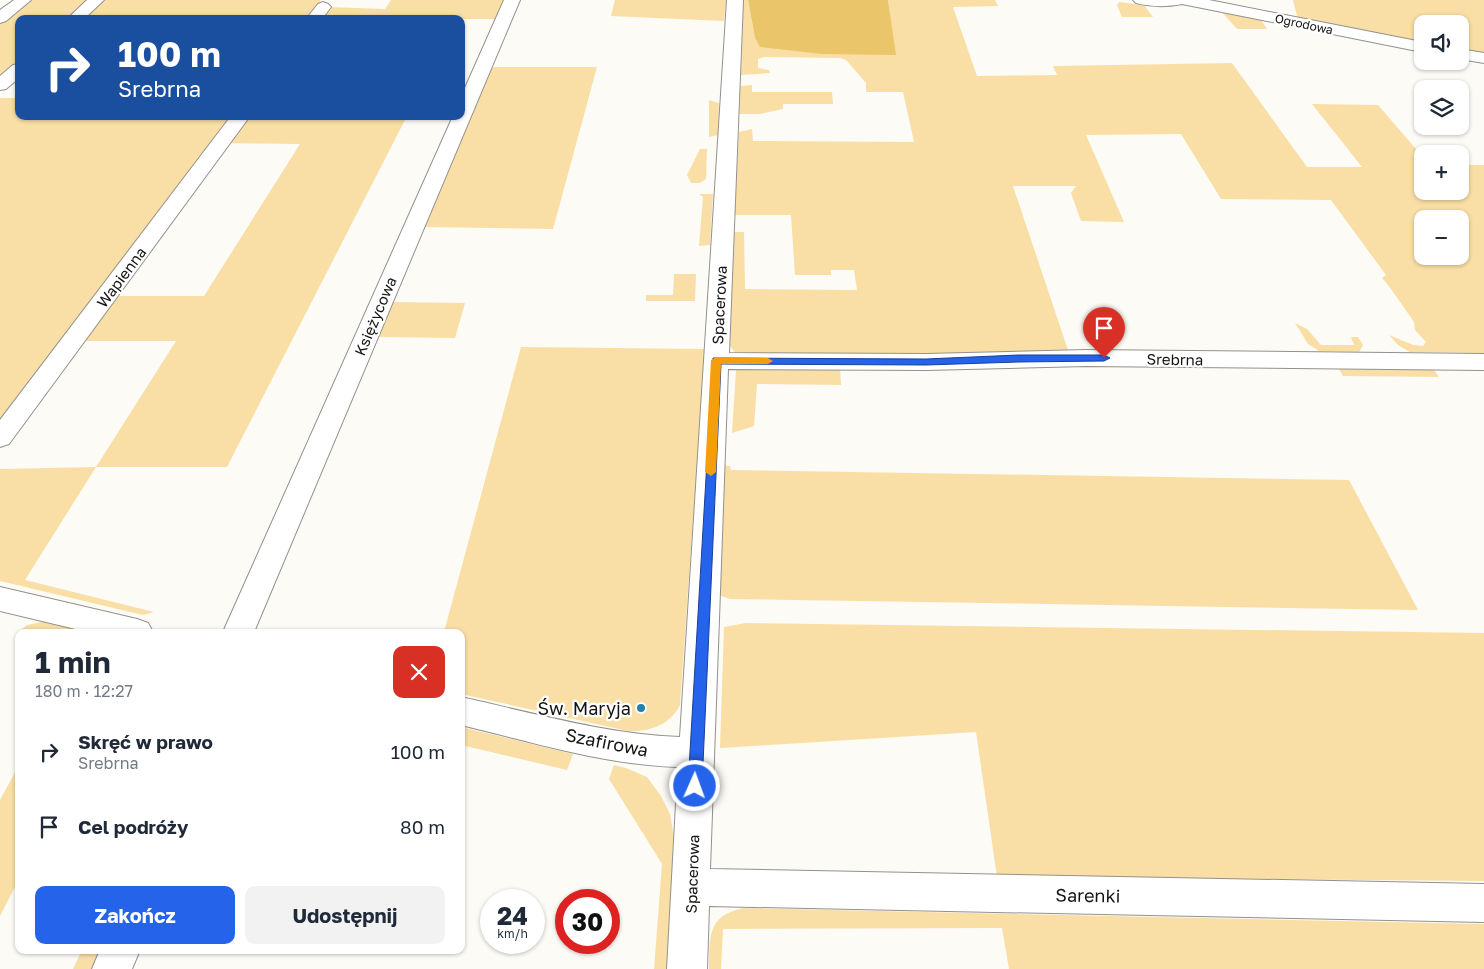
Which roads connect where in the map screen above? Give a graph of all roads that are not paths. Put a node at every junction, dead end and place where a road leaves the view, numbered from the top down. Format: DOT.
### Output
graph roads {
  1 [pos="23,0"];
  2 [pos="96,0"];
  3 [pos="512,0"];
  4 [pos="735,0"];
  5 [pos="1141,0"];
  6 [pos="1179,0"];
  7 [pos="1186,0"];
  8 [pos="79,15"];
  9 [pos="0,18"];
  10 [pos="1414,45"];
  11 [pos="1469,56"];
  12 [pos="1484,58"];
  13 [pos="15,72"];
  14 [pos="0,85"];
  15 [pos="465,108"];
  16 [pos="238,120"];
  17 [pos="460,120"];
  18 [pos="716,360"];
  19 [pos="1484,362"];
  20 [pos="0,438"];
  21 [pos="0,599"];
  22 [pos="125,629"];
  23 [pos="239,629"];
  24 [pos="465,711"];
  25 [pos="696,753"];
  26 [pos="692,888"];
  27 [pos="1484,903"];
  28 [pos="118,954"];
  29 [pos="112,969"];
  30 [pos="687,969"];
  1 -- 9 [label="street"];
  2 -- 8 [label="street"];
  3 -- 15 [label="street, Księżycowa"];
  4 -- 18 [label="street, Spacerowa"];
  5 -- 6 [label="street"];
  7 -- 10 [label="street, Ogrodowa"];
  11 -- 12 [label="street"];
  13 -- 14 [label="street"];
  16 -- 20 [label="street, Wapienna"];
  17 -- 23 [label="street, Księżycowa"];
  18 -- 19 [label="street, Srebrna"];
  18 -- 25 [label="street, Spacerowa"];
  21 -- 22 [label="street"];
  24 -- 25 [label="street, Szafirowa"];
  25 -- 26 [label="street, Spacerowa"];
  26 -- 27 [label="street, Sarenki"];
  26 -- 30 [label="street, Spacerowa"];
  28 -- 29 [label="street"];
}
